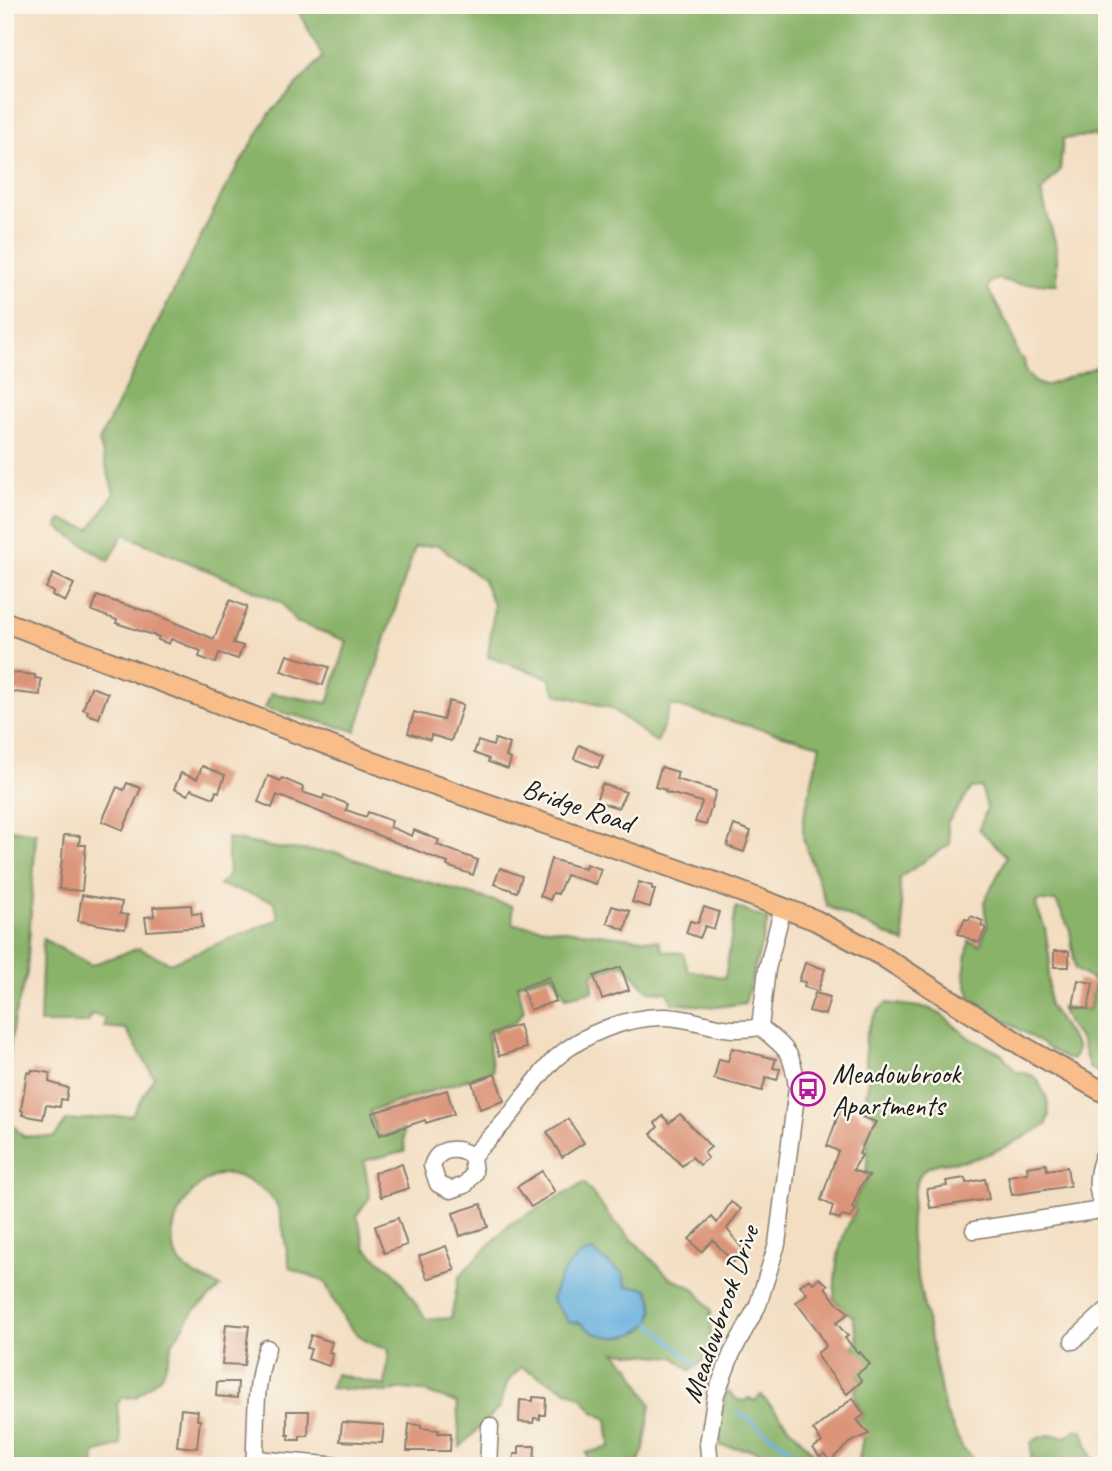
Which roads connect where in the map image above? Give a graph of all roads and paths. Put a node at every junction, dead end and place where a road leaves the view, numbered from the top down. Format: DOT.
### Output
graph roads {
  1 [pos="5,622"];
  2 [pos="783,907"];
  3 [pos="760,1027"];
  4 [pos="1107,1094"];
  5 [pos="1107,1148"];
  6 [pos="472,1156"];
  7 [pos="1105,1208"];
  8 [pos="974,1230"];
  9 [pos="1107,1310"];
  10 [pos="1073,1341"];
  11 [pos="267,1348"];
  12 [pos="490,1426"];
  13 [pos="254,1462"];
  14 [pos="341,1466"];
  15 [pos="488,1466"];
  16 [pos="710,1466"];
  1 -- 2 [label="main road, Bridge Road"];
  2 -- 3 [label="street"];
  2 -- 4 [label="main road, Bridge Road"];
  3 -- 6 [label="street"];
  3 -- 16 [label="street, Meadowbrook Drive"];
  5 -- 7 [label="street"];
  7 -- 8 [label="street"];
  9 -- 10 [label="street"];
  11 -- 13 [label="street"];
  12 -- 15 [label="street"];
  13 -- 14 [label="street"];
}
